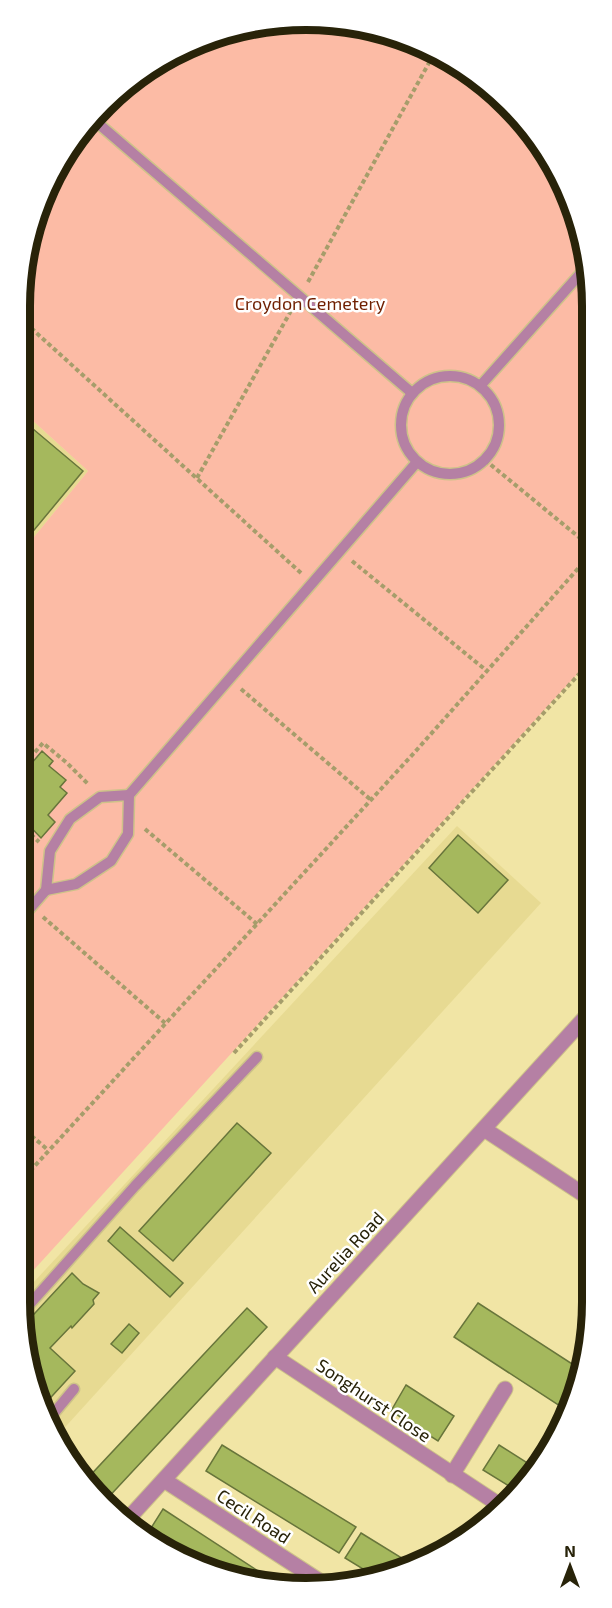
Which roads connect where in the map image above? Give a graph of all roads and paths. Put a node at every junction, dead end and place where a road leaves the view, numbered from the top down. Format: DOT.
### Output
graph roads {
  1 [pos="431,60"];
  2 [pos="98,124"];
  3 [pos="580,274"];
  4 [pos="299,296"];
  5 [pos="30,327"];
  6 [pos="481,386"];
  7 [pos="412,393"];
  8 [pos="485,460"];
  9 [pos="417,462"];
  10 [pos="197,478"];
  11 [pos="582,540"];
  12 [pos="339,551"];
  13 [pos="582,564"];
  14 [pos="312,583"];
  15 [pos="487,671"];
  16 [pos="582,672"];
  17 [pos="229,679"];
  18 [pos="30,758"];
  19 [pos="129,795"];
  20 [pos="100,796"];
  21 [pos="371,800"];
  22 [pos="129,814"];
  23 [pos="30,833"];
  24 [pos="50,851"];
  25 [pos="45,890"];
  26 [pos="31,907"];
  27 [pos="256,924"];
  28 [pos="582,1021"];
  29 [pos="165,1023"];
  30 [pos="257,1057"];
  31 [pos="229,1059"];
  32 [pos="484,1129"];
  33 [pos="30,1135"];
  34 [pos="48,1150"];
  35 [pos="30,1171"];
  36 [pos="582,1193"];
  37 [pos="30,1304"];
  38 [pos="275,1357"];
  39 [pos="74,1389"];
  40 [pos="505,1389"];
  41 [pos="53,1414"];
  42 [pos="452,1475"];
  43 [pos="164,1480"];
  44 [pos="495,1503"];
  45 [pos="131,1515"];
  46 [pos="314,1578"];
  1 -- 4 [label="path"];
  2 -- 4 [label="lane"];
  3 -- 6 [label="lane"];
  4 -- 7 [label="lane"];
  4 -- 10 [label="path"];
  5 -- 10 [label="path"];
  6 -- 7 [label="lane"];
  6 -- 8 [label="lane"];
  7 -- 9 [label="lane"];
  8 -- 9 [label="lane"];
  8 -- 11 [label="path"];
  9 -- 12 [label="lane"];
  10 -- 14 [label="path"];
  12 -- 14 [label="lane"];
  12 -- 15 [label="path"];
  13 -- 15 [label="path"];
  14 -- 17 [label="lane"];
  15 -- 21 [label="path"];
  16 -- 31 [label="path"];
  17 -- 19 [label="lane"];
  17 -- 21 [label="path"];
  18 -- 20 [label="path"];
  19 -- 20 [label="lane"];
  19 -- 22 [label="lane"];
  20 -- 24 [label="lane"];
  21 -- 27 [label="path"];
  22 -- 25 [label="lane"];
  22 -- 27 [label="path"];
  23 -- 24 [label="path"];
  24 -- 25 [label="lane"];
  25 -- 26 [label="lane"];
  26 -- 29 [label="path"];
  27 -- 29 [label="path"];
  28 -- 32 [label="street, Aurelia Road"];
  29 -- 34 [label="path"];
  30 -- 37 [label="lane"];
  32 -- 36 [label="street"];
  32 -- 38 [label="street, Aurelia Road"];
  33 -- 34 [label="path"];
  34 -- 35 [label="path"];
  38 -- 42 [label="street, Songhurst Close"];
  38 -- 43 [label="street, Aurelia Road"];
  39 -- 41 [label="lane"];
  40 -- 42 [label="street"];
  42 -- 44 [label="street, Songhurst Close"];
  43 -- 45 [label="street, Aurelia Road"];
  43 -- 46 [label="street, Cecil Road"];
}
